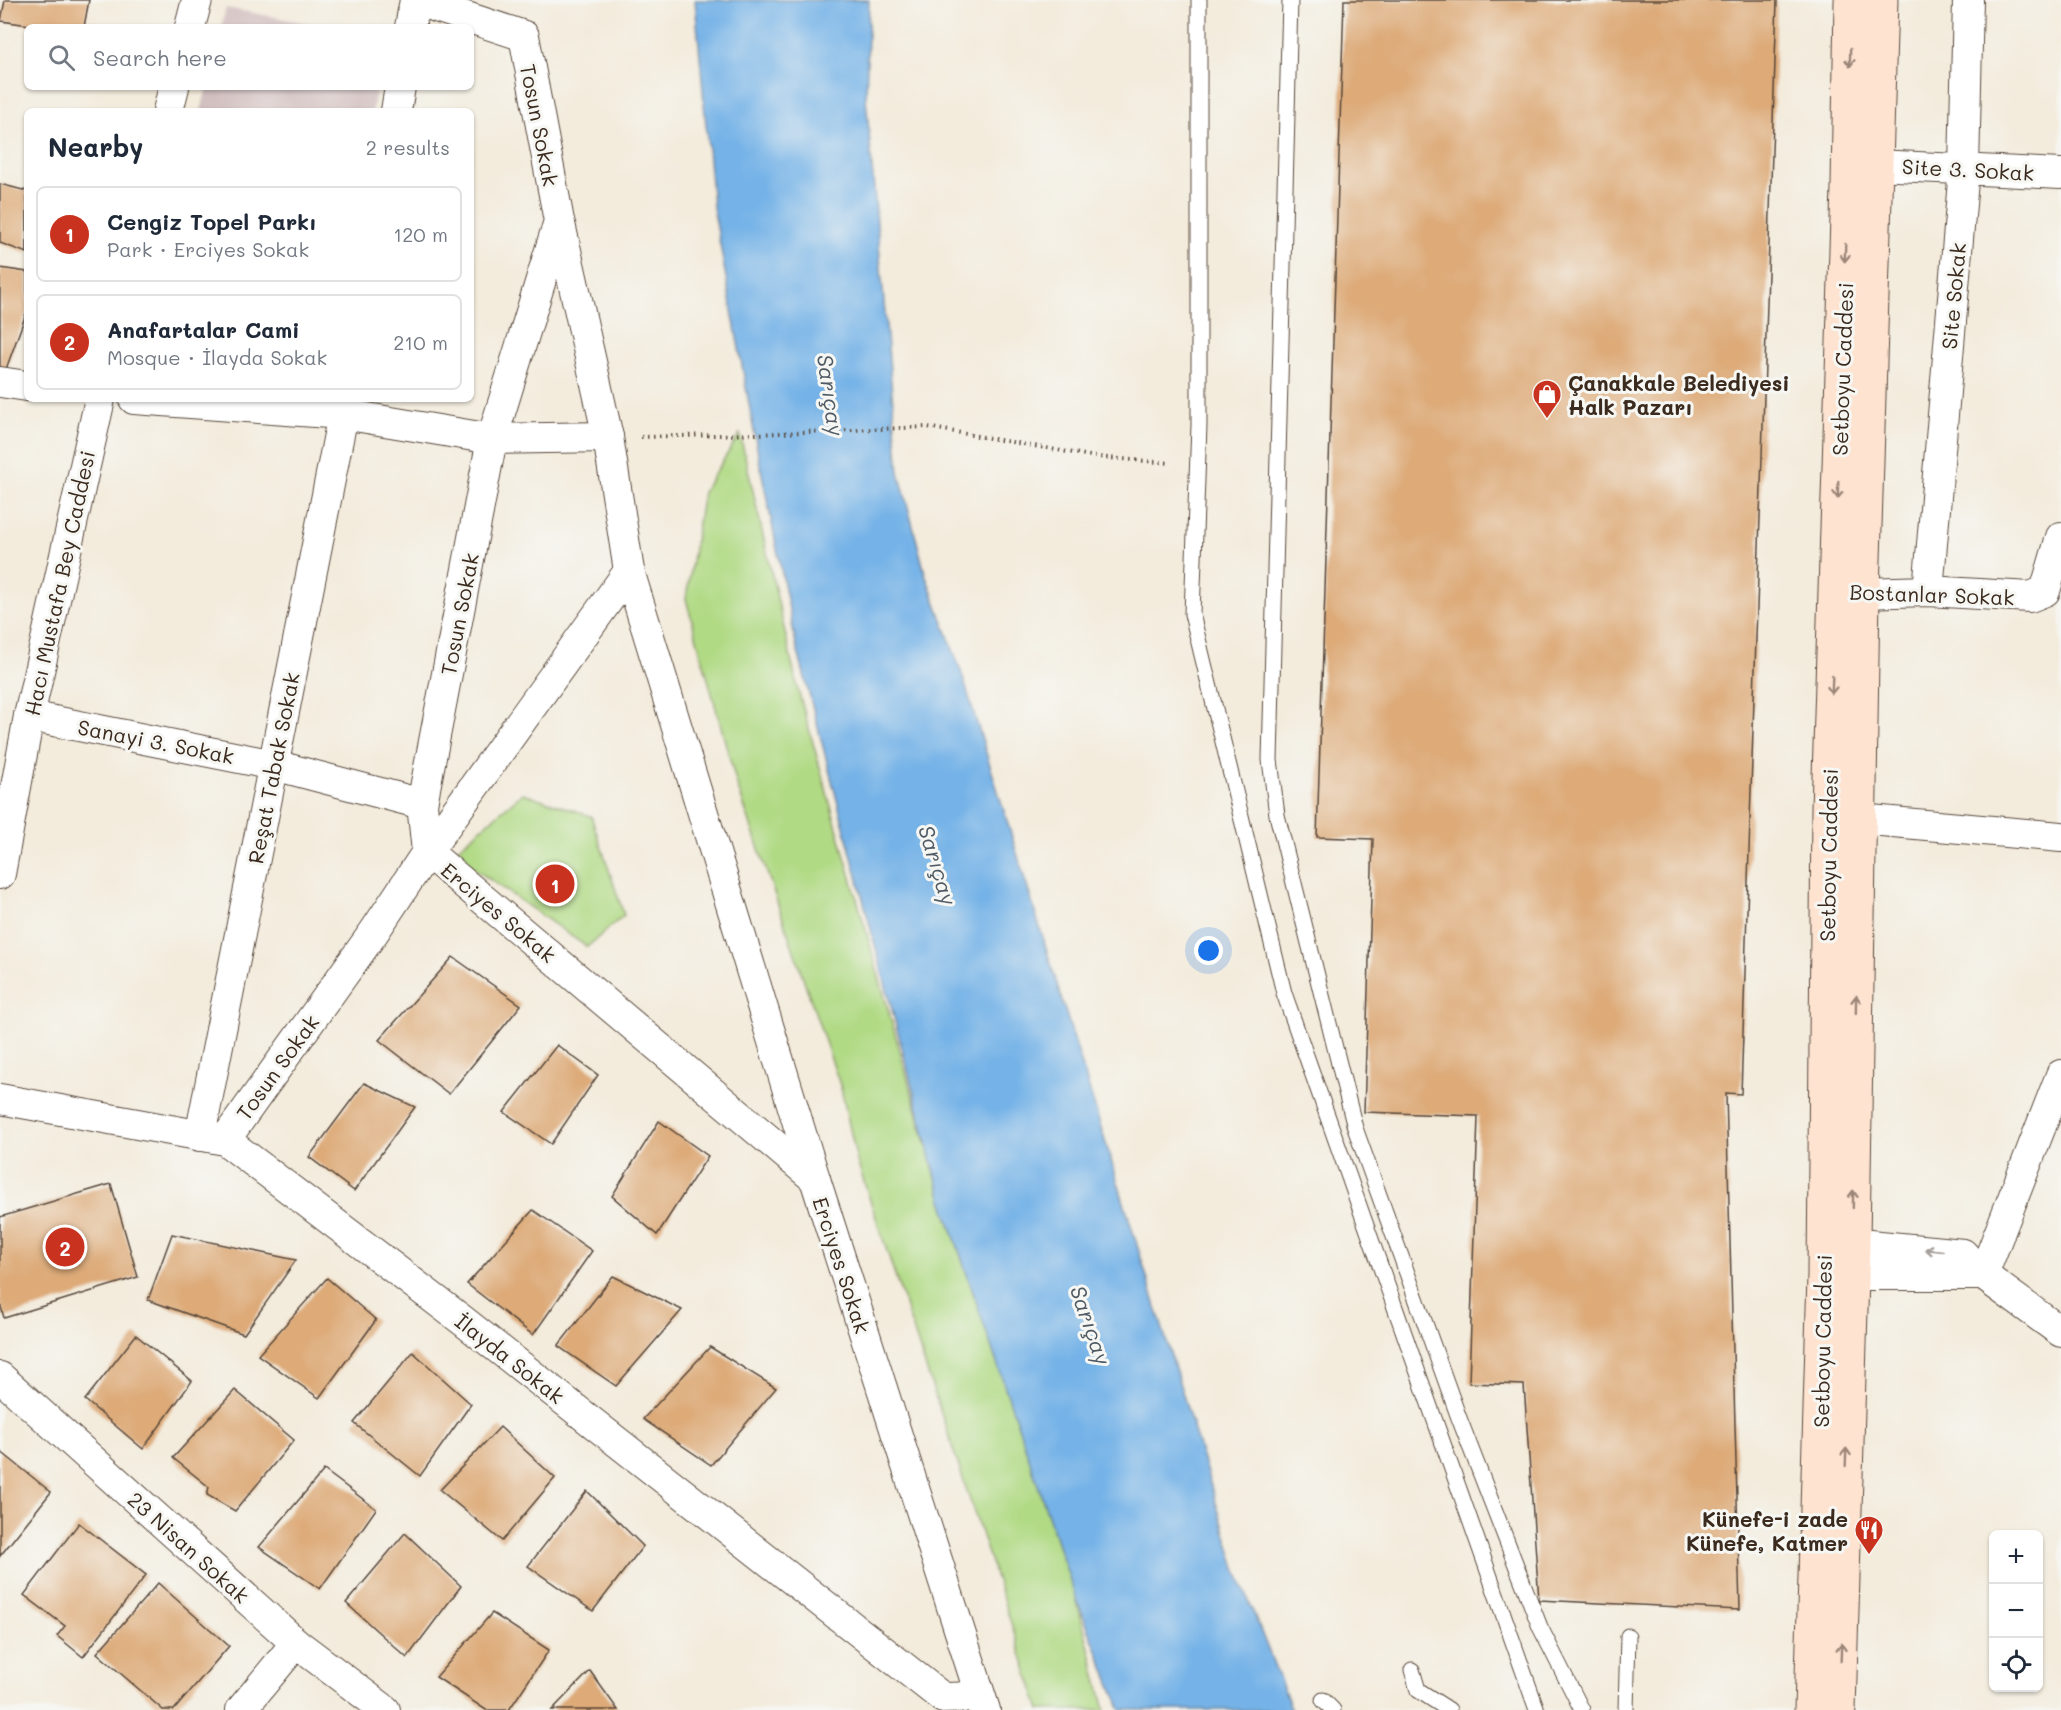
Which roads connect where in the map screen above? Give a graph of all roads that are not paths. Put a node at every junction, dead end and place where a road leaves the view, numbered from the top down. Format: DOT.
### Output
graph roads {
  1 [pos="197,0"];
  2 [pos="415,0"];
  3 [pos="1199,0"];
  4 [pos="1290,0"];
  5 [pos="1851,0"];
  6 [pos="1881,0"];
  7 [pos="1968,0"];
  8 [pos="191,24"];
  9 [pos="411,24"];
  10 [pos="173,90"];
  11 [pos="400,90"];
  12 [pos="169,108"];
  13 [pos="396,108"];
  14 [pos="1876,165"];
  15 [pos="1964,169"];
  16 [pos="2061,174"];
  17 [pos="559,221"];
  18 [pos="0,382"];
  19 [pos="24,386"];
  20 [pos="99,402"];
  21 [pos="224,402"];
  22 [pos="345,406"];
  23 [pos="608,437"];
  24 [pos="492,439"];
  25 [pos="2061,537"];
  26 [pos="629,571"];
  27 [pos="1928,591"];
  28 [pos="1849,592"];
  29 [pos="29,716"];
  30 [pos="274,765"];
  31 [pos="422,804"];
  32 [pos="1859,819"];
  33 [pos="2061,837"];
  34 [pos="427,852"];
  35 [pos="0,874"];
  36 [pos="2061,1075"];
  37 [pos="0,1099"];
  38 [pos="213,1138"];
  39 [pos="815,1179"];
  40 [pos="1838,1258"];
  41 [pos="1983,1275"];
  42 [pos="2061,1332"];
  43 [pos="0,1377"];
  44 [pos="1628,1636"];
  45 [pos="296,1643"];
  46 [pos="1412,1670"];
  47 [pos="983,1703"];
  48 [pos="241,1710"];
  49 [pos="386,1710"];
  50 [pos="1449,1710"];
  51 [pos="1537,1710"];
  52 [pos="1582,1710"];
  53 [pos="1626,1710"];
  54 [pos="1811,1710"];
  55 [pos="1839,1710"];
  1 -- 8 [label="street"];
  2 -- 9 [label="street"];
  2 -- 17 [label="street, Tosun Sokak"];
  3 -- 51 [label="lane"];
  4 -- 52 [label="lane"];
  5 -- 28 [label="main road, Setboyu Caddesi, one-way"];
  6 -- 14 [label="main road, Setboyu Caddesi"];
  7 -- 15 [label="street, Site Sokak"];
  10 -- 12 [label="street"];
  11 -- 13 [label="street"];
  14 -- 15 [label="street, Site 3. Sokak"];
  14 -- 28 [label="main road, Setboyu Caddesi"];
  15 -- 16 [label="street, Site 3. Sokak"];
  15 -- 27 [label="street, Site Sokak"];
  17 -- 23 [label="street"];
  17 -- 24 [label="street, Tosun Sokak"];
  18 -- 19 [label="street"];
  20 -- 29 [label="street, Hacı Mustafa Bey Caddesi"];
  21 -- 22 [label="street"];
  22 -- 24 [label="street"];
  22 -- 30 [label="street, Reşat Tabak Sokak"];
  23 -- 24 [label="street"];
  23 -- 26 [label="street"];
  24 -- 31 [label="street, Tosun Sokak"];
  25 -- 27 [label="street, Bostanlar Sokak"];
  26 -- 34 [label="street"];
  26 -- 39 [label="street"];
  27 -- 28 [label="street, Bostanlar Sokak"];
  28 -- 32 [label="main road, Setboyu Caddesi"];
  28 -- 40 [label="main road, Setboyu Caddesi, one-way"];
  29 -- 30 [label="street, Sanayi 3. Sokak"];
  29 -- 35 [label="street, Hacı Mustafa Bey Caddesi"];
  30 -- 31 [label="street, Sanayi 3. Sokak"];
  30 -- 38 [label="street, Reşat Tabak Sokak"];
  31 -- 34 [label="street, Tosun Sokak"];
  32 -- 33 [label="street"];
  40 -- 32 [label="main road, Setboyu Caddesi, one-way"];
  34 -- 38 [label="street, Tosun Sokak"];
  34 -- 39 [label="street, Erciyes Sokak"];
  36 -- 41 [label="street"];
  37 -- 38 [label="street, İlayda Sokak"];
  38 -- 47 [label="street, İlayda Sokak"];
  39 -- 47 [label="street, Erciyes Sokak"];
  40 -- 41 [label="street"];
  40 -- 54 [label="main road, Setboyu Caddesi"];
  55 -- 40 [label="main road, Setboyu Caddesi, one-way"];
  41 -- 42 [label="street"];
  43 -- 45 [label="street, 23 Nisan Sokak"];
  44 -- 53 [label="lane"];
  45 -- 48 [label="street"];
  45 -- 49 [label="street, 23 Nisan Sokak"];
  46 -- 50 [label="lane"];
}
